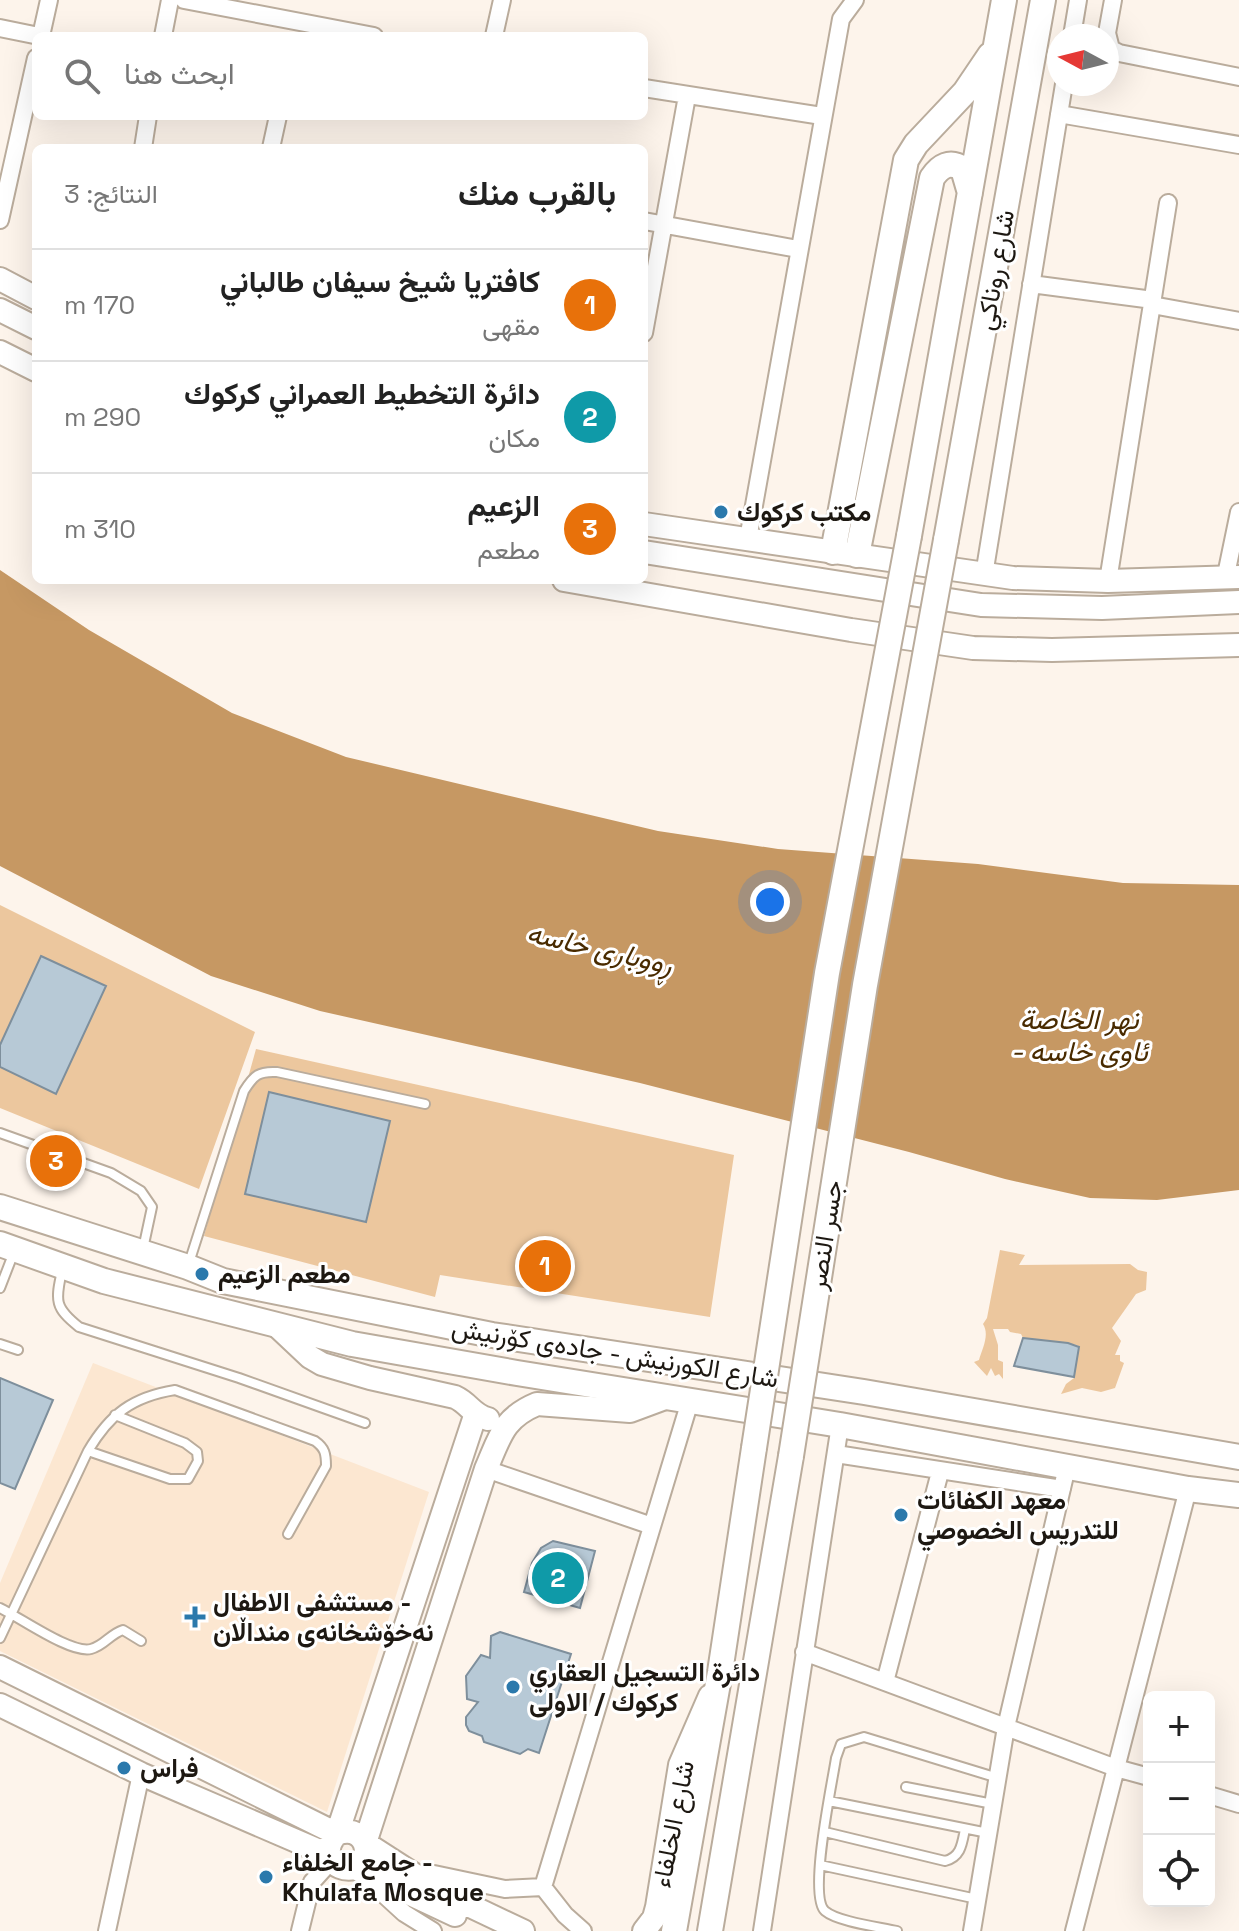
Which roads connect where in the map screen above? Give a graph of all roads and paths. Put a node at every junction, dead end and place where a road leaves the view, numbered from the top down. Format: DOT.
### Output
graph roads {
  1 [pos="49,0"];
  2 [pos="170,0"];
  3 [pos="184,0"];
  4 [pos="502,0"];
  5 [pos="855,0"];
  6 [pos="1004,0"];
  7 [pos="1043,0"];
  8 [pos="1078,0"];
  9 [pos="1113,0"];
  10 [pos="1074,24"];
  11 [pos="0,28"];
  12 [pos="294,28"];
  13 [pos="41,32"];
  14 [pos="164,32"];
  15 [pos="334,32"];
  16 [pos="495,32"];
  17 [pos="32,34"];
  18 [pos="996,46"];
  19 [pos="32,76"];
  20 [pos="1239,77"];
  21 [pos="648,89"];
  22 [pos="687,96"];
  23 [pos="1062,96"];
  24 [pos="1059,114"];
  25 [pos="822,116"];
  26 [pos="147,120"];
  27 [pos="277,120"];
  28 [pos="144,144"];
  29 [pos="272,144"];
  30 [pos="1239,145"];
  31 [pos="970,193"];
  32 [pos="1168,203"];
  33 [pos="0,220"];
  34 [pos="648,222"];
  35 [pos="664,225"];
  36 [pos="798,249"];
  37 [pos="0,279"];
  38 [pos="1031,284"];
  39 [pos="32,296"];
  40 [pos="1152,303"];
  41 [pos="0,310"];
  42 [pos="648,311"];
  43 [pos="1239,321"];
  44 [pos="32,326"];
  45 [pos="0,352"];
  46 [pos="32,368"];
  47 [pos="1239,512"];
  48 [pos="648,525"];
  49 [pos="707,533"];
  50 [pos="909,536"];
  51 [pos="748,539"];
  52 [pos="946,540"];
  53 [pos="648,550"];
  54 [pos="648,552"];
  55 [pos="845,554"];
  56 [pos="1229,572"];
  57 [pos="984,575"];
  58 [pos="1171,580"];
  59 [pos="1108,581"];
  60 [pos="587,584"];
  61 [pos="1239,602"];
  62 [pos="1173,606"];
  63 [pos="1239,645"];
  64 [pos="425,1104"];
  65 [pos="0,1133"];
  66 [pos="0,1207"];
  67 [pos="8,1247"];
  68 [pos="142,1254"];
  69 [pos="63,1267"];
  70 [pos="188,1267"];
  71 [pos="0,1288"];
  72 [pos="276,1325"];
  73 [pos="0,1344"];
  74 [pos="18,1350"];
  75 [pos="665,1398"];
  76 [pos="690,1401"];
  77 [pos="115,1415"];
  78 [pos="475,1416"];
  79 [pos="365,1423"];
  80 [pos="506,1423"];
  81 [pos="840,1425"];
  82 [pos="88,1451"];
  83 [pos="836,1454"];
  84 [pos="1239,1457"];
  85 [pos="486,1469"];
  86 [pos="940,1472"];
  87 [pos="1065,1478"];
  88 [pos="1188,1489"];
  89 [pos="1239,1495"];
  90 [pos="652,1526"];
  91 [pos="288,1534"];
  92 [pos="0,1608"];
  93 [pos="11,1614"];
  94 [pos="0,1638"];
  95 [pos="141,1641"];
  96 [pos="804,1652"];
  97 [pos="0,1667"];
  98 [pos="720,1672"];
  99 [pos="885,1682"];
  100 [pos="0,1705"];
  101 [pos="1006,1727"];
  102 [pos="1116,1768"];
  103 [pos="141,1774"];
  104 [pos="1143,1775"];
  105 [pos="998,1778"];
  106 [pos="906,1787"];
  107 [pos="1215,1797"];
  108 [pos="829,1801"];
  109 [pos="993,1804"];
  110 [pos="1239,1804"];
  111 [pos="965,1829"];
  112 [pos="825,1832"];
  113 [pos="988,1833"];
  114 [pos="365,1843"];
  115 [pos="332,1850"];
  116 [pos="820,1865"];
  117 [pos="355,1868"];
  118 [pos="414,1876"];
  119 [pos="543,1887"];
  120 [pos="977,1899"];
  121 [pos="107,1931"];
  122 [pos="300,1931"];
  123 [pos="433,1931"];
  124 [pos="488,1931"];
  125 [pos="523,1931"];
  126 [pos="583,1931"];
  127 [pos="644,1931"];
  128 [pos="674,1931"];
  129 [pos="710,1931"];
  130 [pos="762,1931"];
  131 [pos="897,1931"];
  132 [pos="972,1931"];
  133 [pos="1074,1931"];
  1 -- 13 [label="street"];
  2 -- 14 [label="street"];
  3 -- 12 [label="street"];
  4 -- 16 [label="street"];
  5 -- 25 [label="street"];
  6 -- 18 [label="main road, شارع روناكي"];
  7 -- 52 [label="main road, شارع روناكي"];
  8 -- 10 [label="street"];
  9 -- 20 [label="street"];
  11 -- 17 [label="street"];
  12 -- 15 [label="street"];
  18 -- 31 [label="main road, شارع روناكي"];
  18 -- 55 [label="main road"];
  19 -- 33 [label="street"];
  21 -- 22 [label="street"];
  22 -- 25 [label="street"];
  22 -- 35 [label="street"];
  23 -- 24 [label="street"];
  24 -- 30 [label="street"];
  24 -- 38 [label="street"];
  25 -- 36 [label="street"];
  26 -- 28 [label="street"];
  27 -- 29 [label="street"];
  31 -- 50 [label="main road, شارع روناكي"];
  31 -- 55 [label="main road"];
  32 -- 40 [label="street"];
  34 -- 35 [label="street"];
  35 -- 36 [label="street"];
  35 -- 42 [label="street"];
  36 -- 51 [label="street"];
  37 -- 39 [label="street"];
  38 -- 40 [label="street"];
  38 -- 57 [label="street"];
  40 -- 43 [label="street"];
  40 -- 59 [label="street"];
  41 -- 44 [label="street"];
  45 -- 46 [label="street"];
  47 -- 56 [label="street"];
  48 -- 49 [label="street"];
  49 -- 51 [label="street"];
  49 -- 53 [label="street"];
  50 -- 98 [label="main road, جسر النصر, bridge"];
  51 -- 55 [label="street"];
  52 -- 129 [label="main road, جسر النصر, bridge"];
  54 -- 62 [label="street"];
  55 -- 57 [label="street"];
  56 -- 58 [label="street"];
  57 -- 59 [label="street"];
  58 -- 59 [label="street"];
  58 -- 62 [label="street"];
  60 -- 63 [label="street"];
  61 -- 62 [label="street"];
  64 -- 70 [label="lane"];
  65 -- 68 [label="lane"];
  66 -- 68 [label="main road, شارع الكورنيش - جادەی کۆرنیش"];
  67 -- 69 [label="main road, شارع الكورنيش - جادەی کۆرنیش"];
  67 -- 71 [label="lane"];
  68 -- 70 [label="main road, شارع الكورنيش - جادەی کۆرنیش"];
  69 -- 72 [label="main road, شارع الكورنيش - جادەی کۆرنیش"];
  69 -- 79 [label="lane"];
  70 -- 84 [label="main road, شارع الكورنيش - جادەی کۆرنیش"];
  72 -- 75 [label="main road, شارع الكورنيش - جادەی کۆرنیش"];
  72 -- 78 [label="street"];
  73 -- 74 [label="lane"];
  75 -- 76 [label="main road, شارع الكورنيش - جادەی کۆرنیش"];
  75 -- 80 [label="street"];
  76 -- 81 [label="main road, شارع الكورنيش - جادەی کۆرنیش"];
  76 -- 90 [label="street"];
  77 -- 82 [label="lane"];
  77 -- 82 [label="lane"];
  77 -- 91 [label="lane"];
  78 -- 80 [label="street"];
  78 -- 115 [label="street"];
  80 -- 85 [label="street"];
  81 -- 83 [label="street"];
  81 -- 87 [label="main road, شارع الكورنيش - جادەی کۆرنیش"];
  82 -- 93 [label="lane"];
  83 -- 86 [label="street"];
  83 -- 96 [label="street"];
  85 -- 90 [label="street"];
  85 -- 114 [label="street"];
  86 -- 87 [label="street"];
  86 -- 99 [label="street"];
  87 -- 88 [label="main road, شارع الكورنيش - جادەی کۆرنیش"];
  87 -- 101 [label="street"];
  88 -- 89 [label="main road, شارع الكورنيش - جادەی کۆرنیش"];
  88 -- 102 [label="street"];
  90 -- 119 [label="street"];
  92 -- 93 [label="lane"];
  93 -- 94 [label="lane"];
  93 -- 95 [label="lane"];
  96 -- 99 [label="street"];
  96 -- 130 [label="street"];
  97 -- 115 [label="street"];
  98 -- 127 [label="street, شارع الخلفاء"];
  98 -- 128 [label="main road, جسر النصر"];
  99 -- 101 [label="street"];
  100 -- 103 [label="street"];
  101 -- 102 [label="street"];
  101 -- 105 [label="street"];
  102 -- 104 [label="street"];
  102 -- 133 [label="street"];
  103 -- 115 [label="street"];
  103 -- 121 [label="street"];
  105 -- 108 [label="lane"];
  105 -- 109 [label="street"];
  106 -- 109 [label="lane"];
  107 -- 110 [label="street"];
  108 -- 111 [label="lane"];
  108 -- 112 [label="lane"];
  109 -- 113 [label="street"];
  111 -- 112 [label="lane"];
  111 -- 113 [label="lane"];
  112 -- 116 [label="lane"];
  113 -- 120 [label="street"];
  114 -- 115 [label="street"];
  114 -- 117 [label="street"];
  114 -- 118 [label="street"];
  115 -- 117 [label="street"];
  115 -- 122 [label="street"];
  116 -- 120 [label="lane"];
  116 -- 131 [label="lane"];
  117 -- 123 [label="street"];
  117 -- 124 [label="street"];
  118 -- 119 [label="street"];
  118 -- 125 [label="street"];
  119 -- 126 [label="street"];
  120 -- 132 [label="street"];
}
